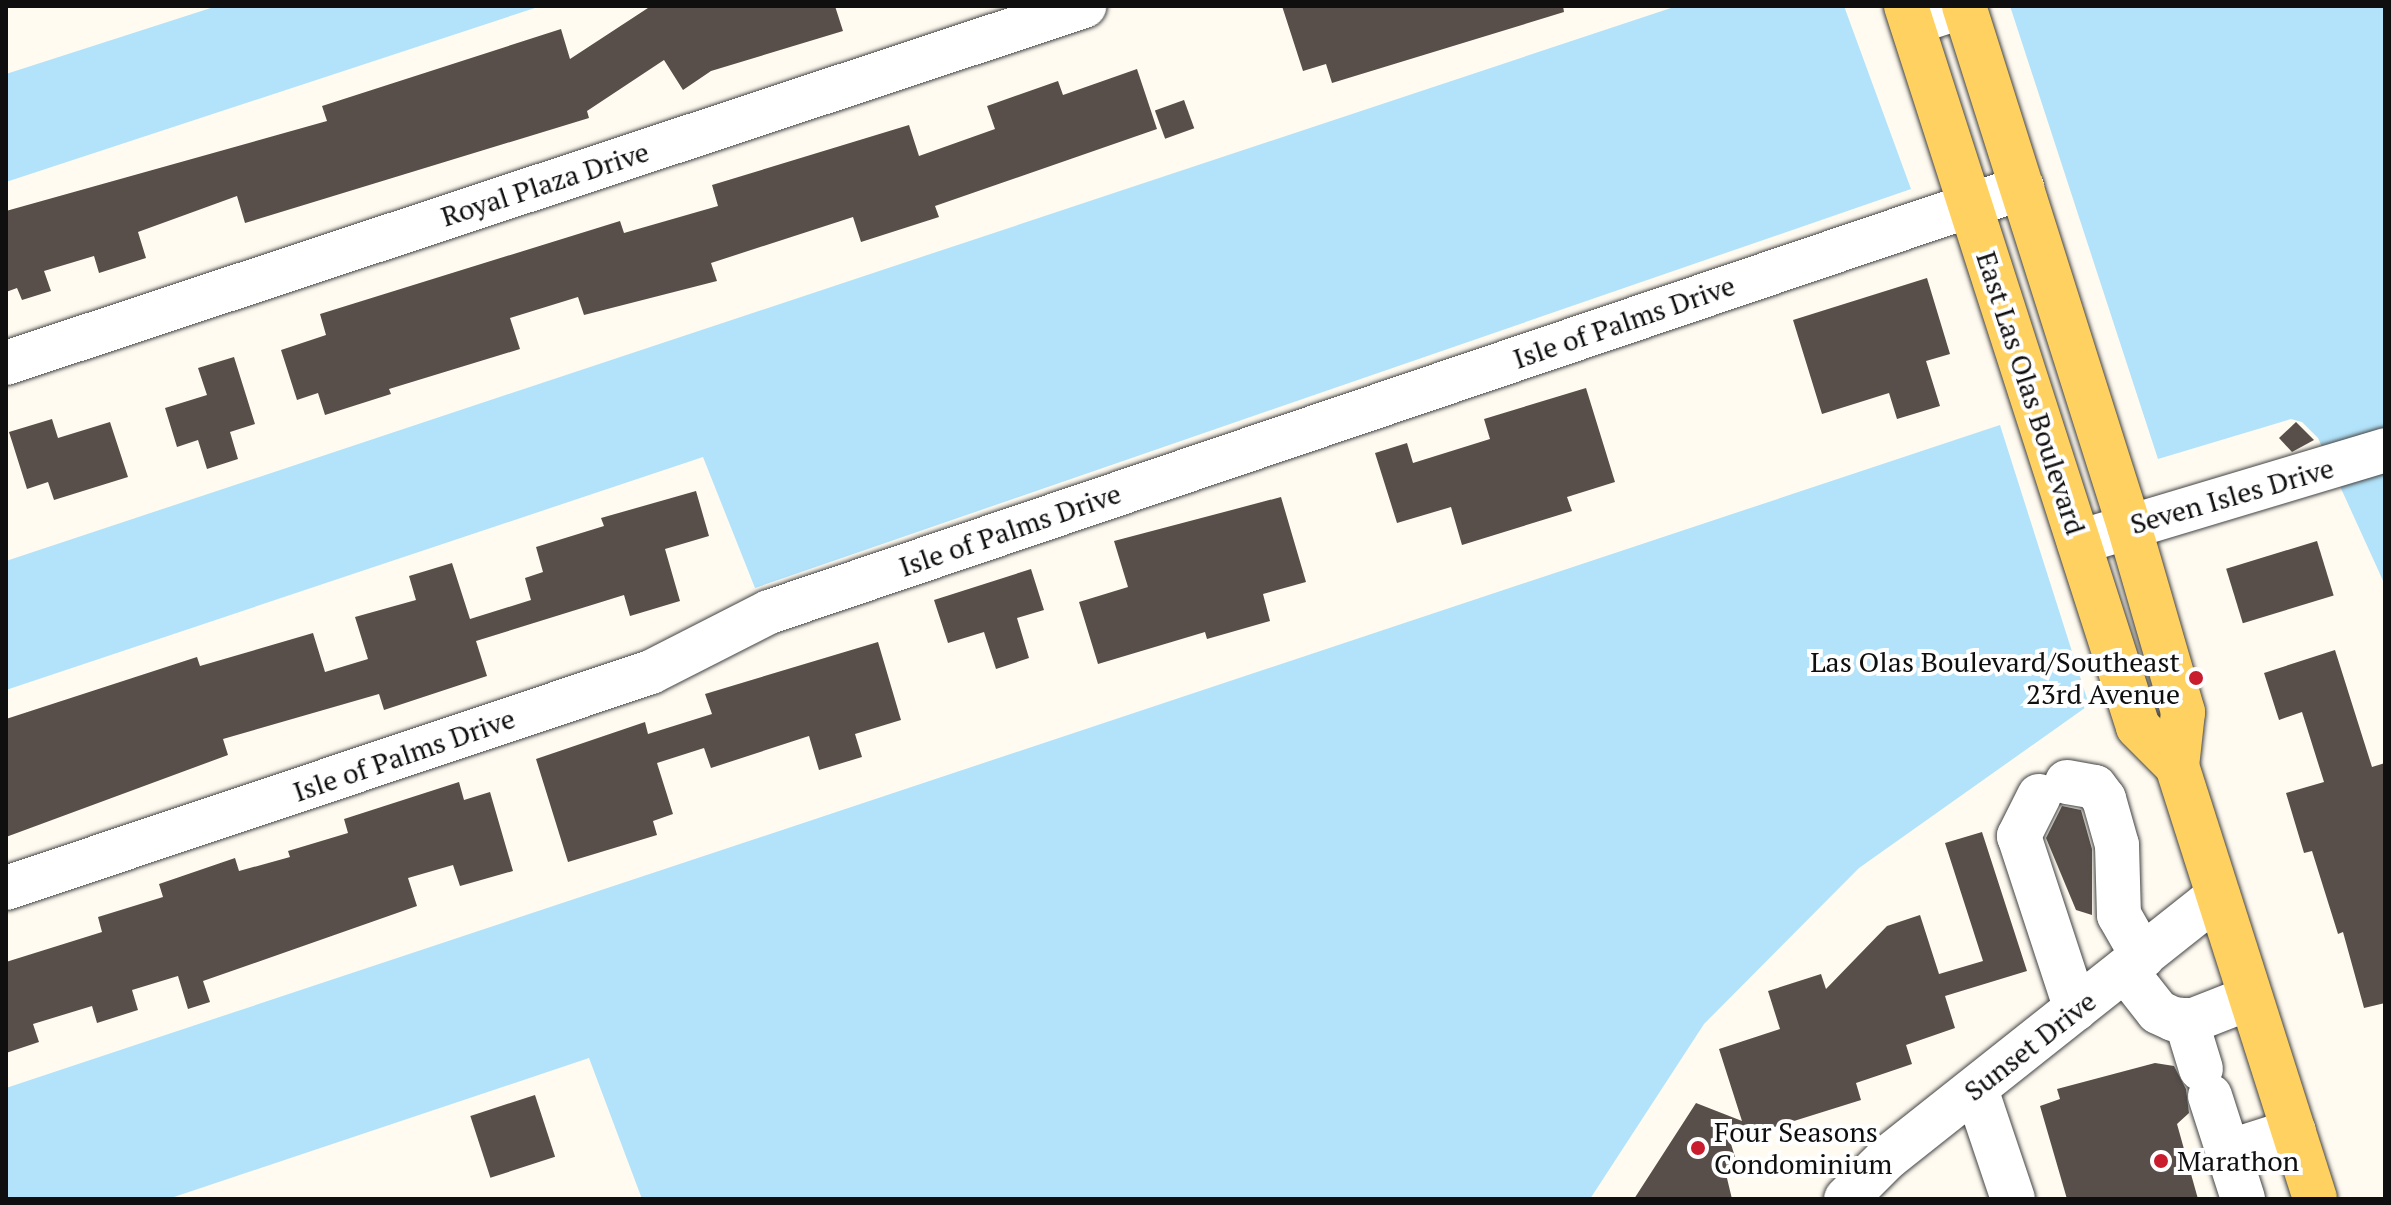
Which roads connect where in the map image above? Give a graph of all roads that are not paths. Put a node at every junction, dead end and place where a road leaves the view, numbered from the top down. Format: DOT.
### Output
graph roads {
  1 [pos="1084,6"];
  2 [pos="1964,6"];
  3 [pos="1909,14"];
  4 [pos="2022,188"];
  5 [pos="1970,205"];
  6 [pos="6,363"];
  7 [pos="2385,450"];
  8 [pos="2129,526"];
  9 [pos="2079,542"];
  10 [pos="2177,766"];
  11 [pos="6,888"];
  12 [pos="2218,896"];
  13 [pos="2134,963"];
  14 [pos="2250,998"];
  15 [pos="2076,1009"];
  16 [pos="2186,1020"];
  17 [pos="1976,1089"];
  18 [pos="2294,1131"];
  19 [pos="2228,1152"];
  20 [pos="1846,1199"];
  21 [pos="2013,1199"];
  22 [pos="2243,1199"];
  23 [pos="2315,1199"];
  1 -- 6 [label="street, Royal Plaza Drive"];
  2 -- 3 [label="street"];
  2 -- 4 [label="main road, East Las Olas Boulevard"];
  3 -- 5 [label="main road, East Las Olas Boulevard"];
  4 -- 5 [label="street, Isle of Palms Drive"];
  4 -- 8 [label="main road, East Las Olas Boulevard"];
  5 -- 9 [label="main road, East Las Olas Boulevard"];
  5 -- 11 [label="street, Isle of Palms Drive"];
  7 -- 8 [label="street, Seven Isles Drive"];
  8 -- 9 [label="street, Seven Isles Drive"];
  8 -- 10 [label="main road, East Las Olas Boulevard"];
  9 -- 10 [label="main road, East Las Olas Boulevard"];
  10 -- 12 [label="main road, East Las Olas Boulevard"];
  12 -- 13 [label="street, Sunset Drive"];
  12 -- 14 [label="main road, East Las Olas Boulevard"];
  13 -- 15 [label="street, Sunset Drive"];
  13 -- 15 [label="street"];
  13 -- 16 [label="street"];
  14 -- 16 [label="street"];
  14 -- 18 [label="main road, East Las Olas Boulevard"];
  15 -- 17 [label="street, Sunset Drive"];
  16 -- 19 [label="street"];
  17 -- 20 [label="street, Sunset Drive"];
  17 -- 21 [label="street"];
  18 -- 19 [label="street"];
  18 -- 23 [label="main road, East Las Olas Boulevard"];
  19 -- 22 [label="street"];
}
